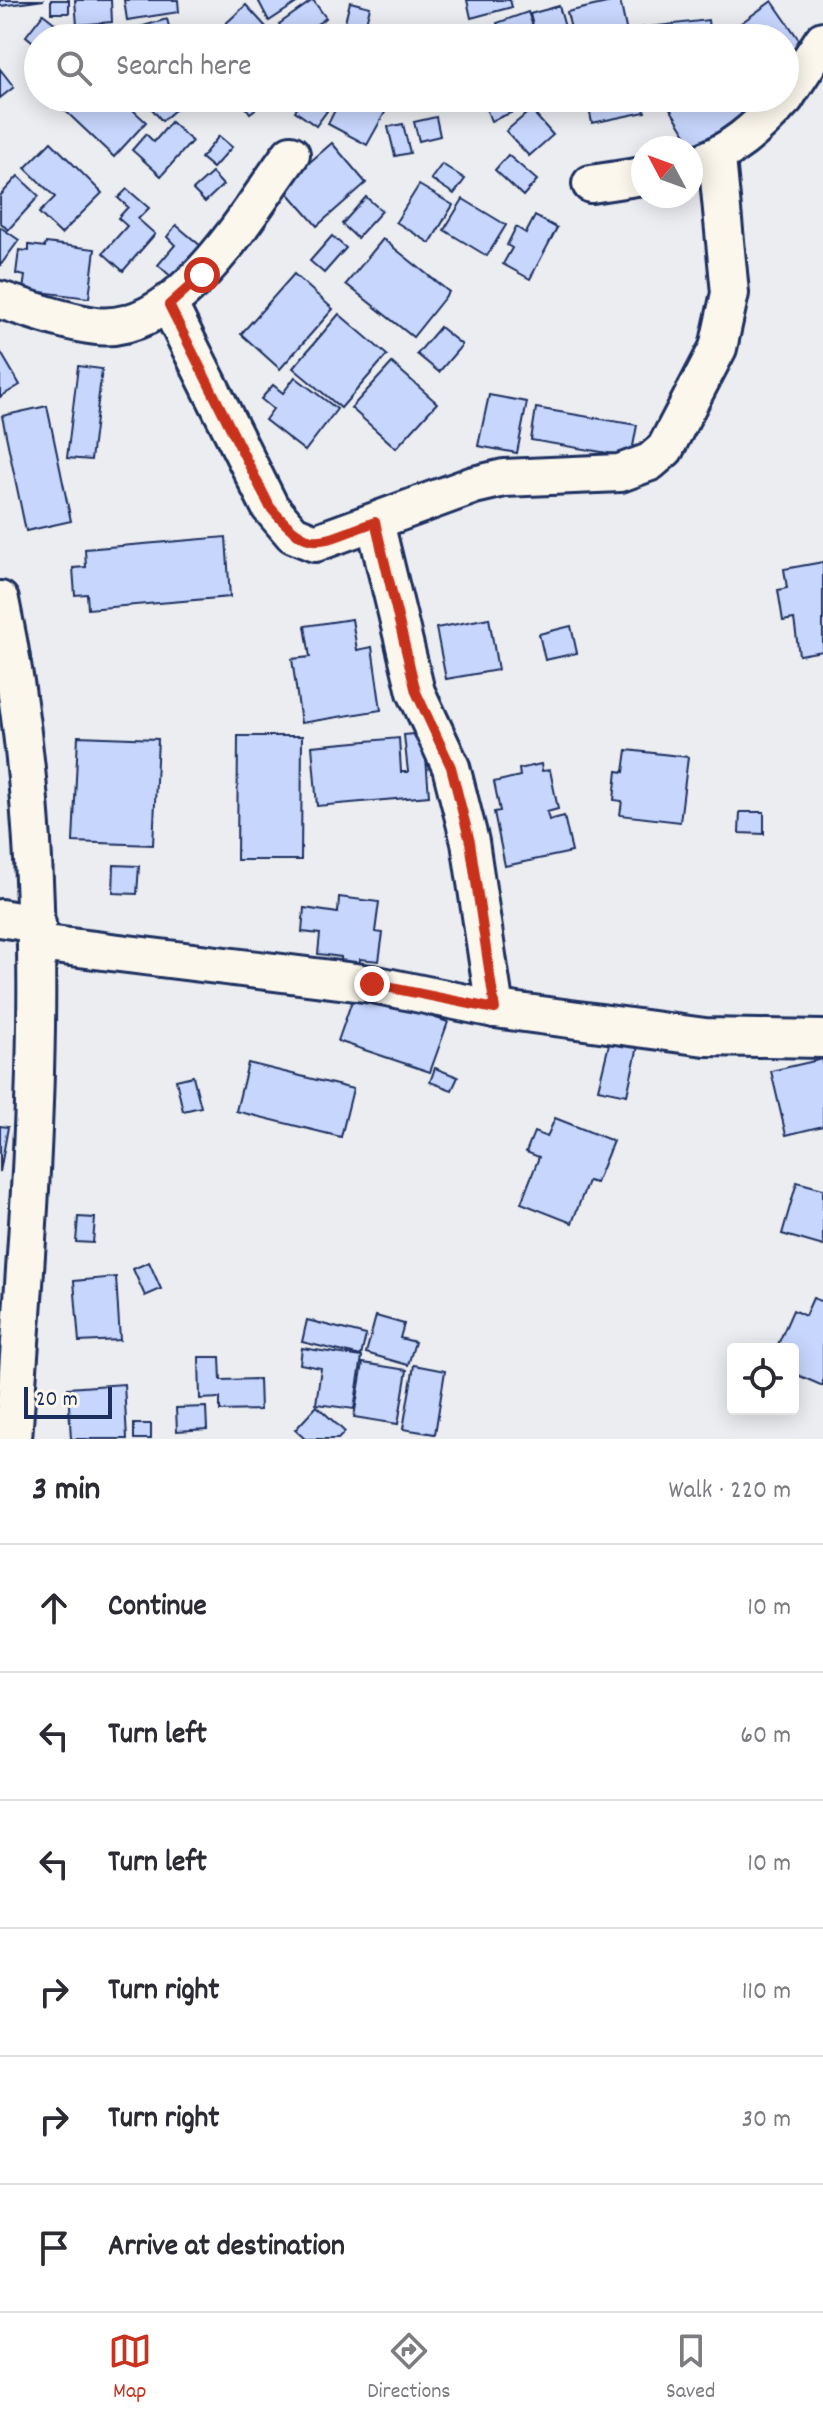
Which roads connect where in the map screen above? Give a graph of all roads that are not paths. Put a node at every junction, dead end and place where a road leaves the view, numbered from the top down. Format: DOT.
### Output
graph roads {
  1 [pos="823,40"];
  2 [pos="799,77"];
  3 [pos="772,112"];
  4 [pos="291,154"];
  5 [pos="704,162"];
  6 [pos="631,178"];
  7 [pos="591,184"];
  8 [pos="0,300"];
  9 [pos="169,305"];
  10 [pos="375,522"];
  11 [pos="0,600"];
  12 [pos="0,918"];
  13 [pos="37,934"];
  14 [pos="495,1009"];
  15 [pos="823,1039"];
  16 [pos="13,1439"];
  1 -- 2 [label="street"];
  3 -- 5 [label="street"];
  4 -- 9 [label="street"];
  5 -- 10 [label="street"];
  6 -- 7 [label="street"];
  8 -- 9 [label="street"];
  9 -- 10 [label="street"];
  10 -- 14 [label="street"];
  11 -- 13 [label="street"];
  12 -- 13 [label="street"];
  13 -- 14 [label="street"];
  13 -- 16 [label="street"];
  14 -- 15 [label="street"];
}
